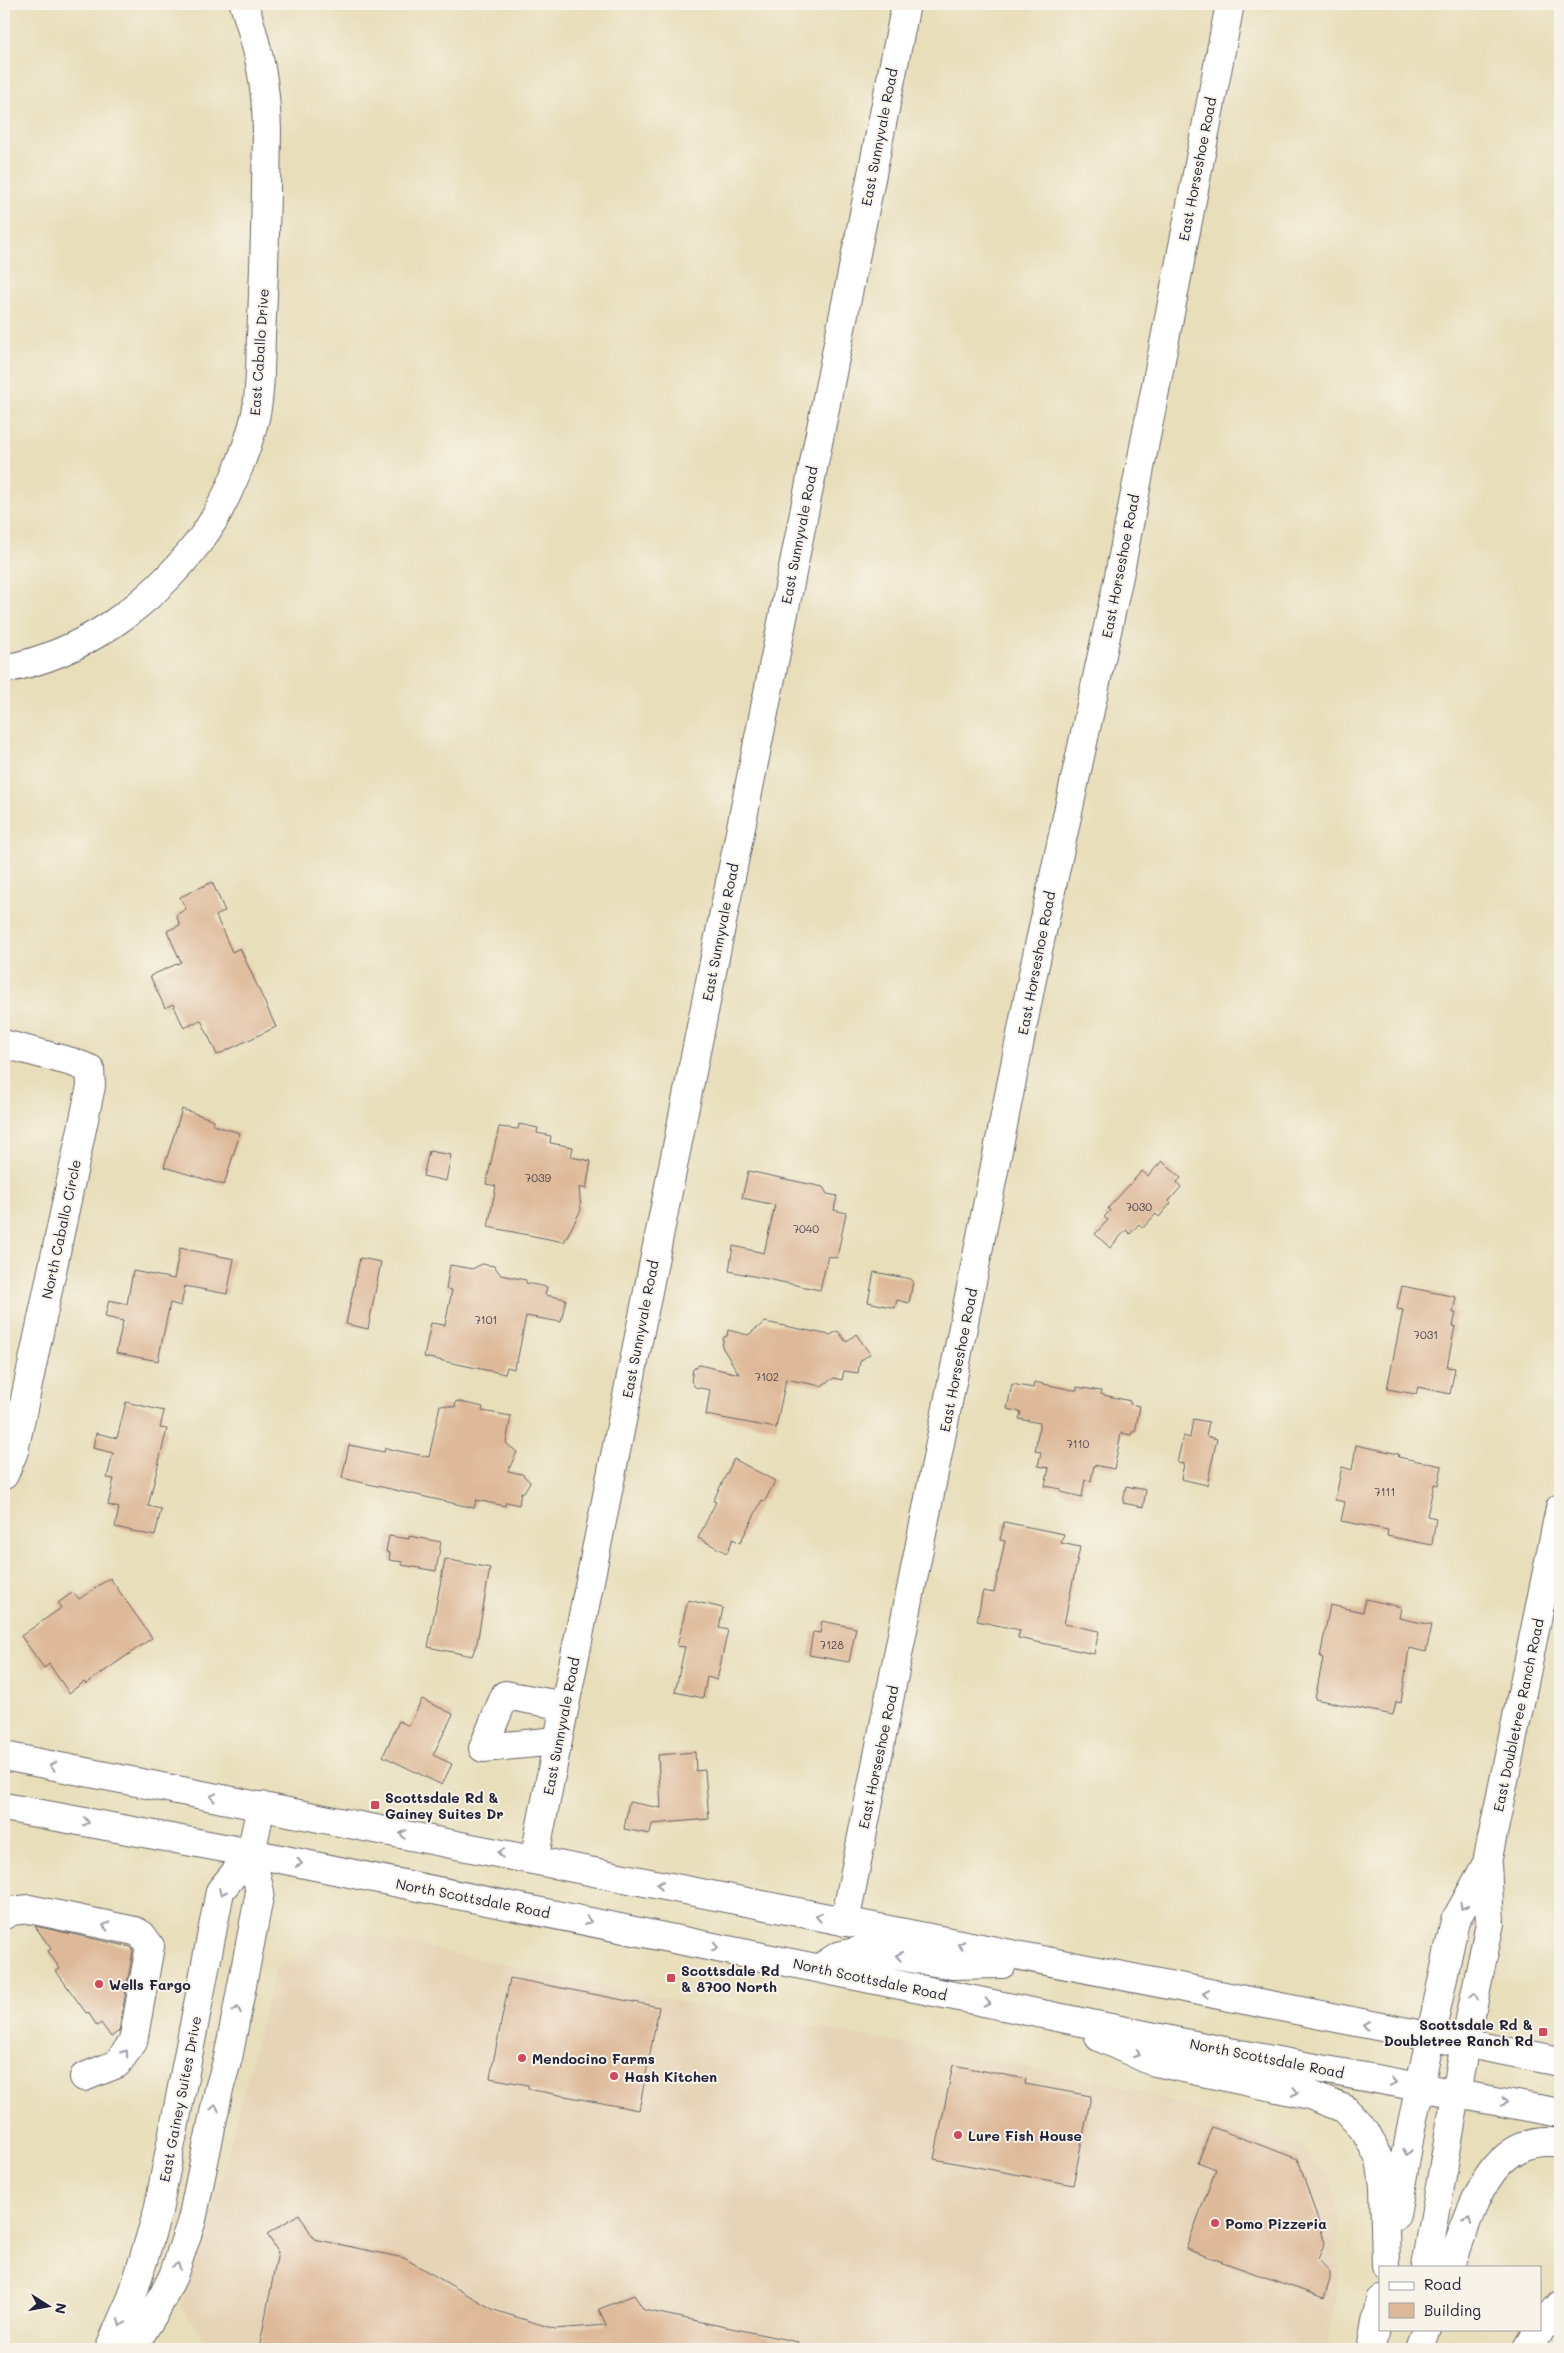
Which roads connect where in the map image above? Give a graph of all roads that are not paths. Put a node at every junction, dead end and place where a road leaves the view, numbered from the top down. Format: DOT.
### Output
graph roads {
  1 [pos="244,4"];
  2 [pos="906,4"];
  3 [pos="1230,4"];
  4 [pos="4,669"];
  5 [pos="4,1044"];
  6 [pos="4,1475"];
  7 [pos="1560,1508"];
  8 [pos="564,1706"];
  9 [pos="557,1741"];
  10 [pos="4,1756"];
  11 [pos="261,1806"];
  12 [pos="4,1807"];
  13 [pos="251,1853"];
  14 [pos="534,1860"];
  15 [pos="1487,1863"];
  16 [pos="4,1915"];
  17 [pos="845,1922"];
  18 [pos="1052,1964"];
  19 [pos="820,1968"];
  20 [pos="1044,2015"];
  21 [pos="1430,2037"];
  22 [pos="1465,2044"];
  23 [pos="1560,2062"];
  24 [pos="84,2077"];
  25 [pos="1420,2087"];
  26 [pos="1456,2093"];
  27 [pos="1560,2112"];
  28 [pos="1560,2143"];
  29 [pos="1386,2266"];
  30 [pos="1386,2266"];
  31 [pos="1426,2266"];
  32 [pos="1450,2266"];
  33 [pos="1379,2305"];
  34 [pos="1560,2305"];
  35 [pos="1542,2327"];
  36 [pos="1415,2330"];
  37 [pos="1427,2330"];
  38 [pos="1539,2330"];
  39 [pos="109,2349"];
  40 [pos="132,2349"];
  41 [pos="1371,2349"];
  42 [pos="1412,2349"];
  43 [pos="1420,2349"];
  44 [pos="1527,2349"];
  1 -- 4 [label="street, East Caballo Drive"];
  2 -- 8 [label="street, East Sunnyvale Road"];
  3 -- 17 [label="street, East Horseshoe Road"];
  5 -- 6 [label="street, North Caballo Circle"];
  7 -- 15 [label="street, East Doubletree Ranch Road"];
  8 -- 9 [label="street, East Sunnyvale Road"];
  8 -- 9 [label="street"];
  9 -- 14 [label="street, East Sunnyvale Road"];
  11 -- 10 [label="street, one-way"];
  11 -- 13 [label="street, East Gainey Suites Drive"];
  14 -- 11 [label="street, one-way"];
  12 -- 13 [label="street, North Scottsdale Road, one-way"];
  13 -- 19 [label="street, North Scottsdale Road, one-way"];
  13 -- 39 [label="street, East Gainey Suites Drive, one-way"];
  40 -- 13 [label="street, East Gainey Suites Drive, one-way"];
  17 -- 14 [label="street, one-way"];
  15 -- 21 [label="street, East Doubletree Ranch Road, one-way"];
  22 -- 15 [label="street, East Doubletree Ranch Road, one-way"];
  24 -- 16 [label="street, one-way"];
  18 -- 17 [label="street, one-way"];
  18 -- 19 [label="street, one-way"];
  21 -- 18 [label="street, one-way"];
  19 -- 20 [label="street, North Scottsdale Road, one-way"];
  20 -- 25 [label="street, North Scottsdale Road, one-way"];
  20 -- 29 [label="street, one-way"];
  21 -- 22 [label="street"];
  21 -- 25 [label="street, East Doubletree Ranch Road"];
  22 -- 23 [label="street"];
  22 -- 26 [label="street, East Doubletree Ranch Road"];
  25 -- 26 [label="street, North Scottsdale Road"];
  25 -- 30 [label="street, East Doubletree Ranch Road, one-way"];
  26 -- 27 [label="street, North Scottsdale Road, one-way"];
  26 -- 31 [label="street, East Doubletree Ranch Road"];
  32 -- 28 [label="street, one-way"];
  33 -- 41 [label="street"];
  34 -- 35 [label="street"];
  36 -- 42 [label="street"];
  37 -- 43 [label="street"];
  38 -- 44 [label="street"];
}
